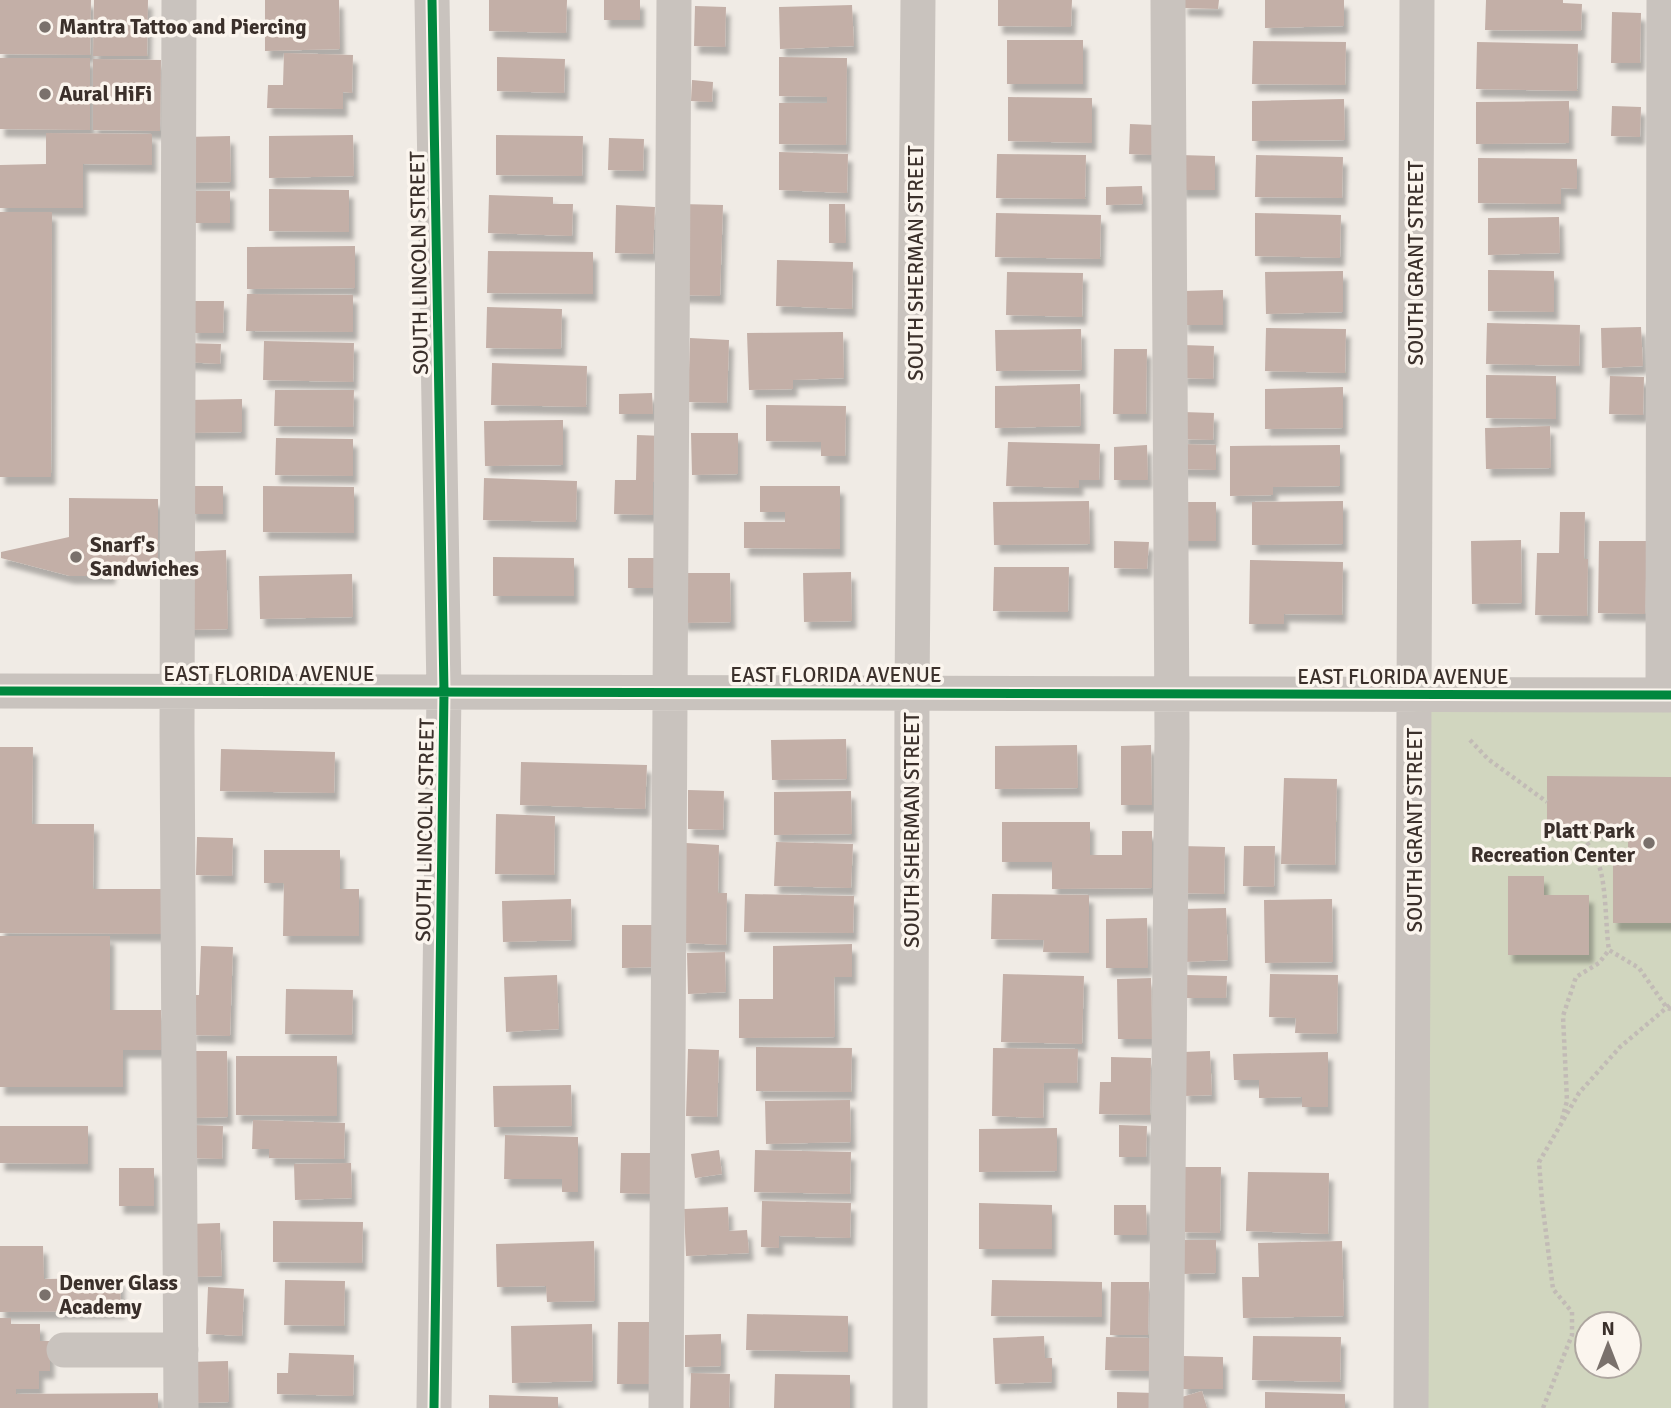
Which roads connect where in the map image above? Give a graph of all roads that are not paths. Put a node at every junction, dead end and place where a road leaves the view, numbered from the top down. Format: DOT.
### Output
graph roads {
  1 [pos="179,0"];
  2 [pos="432,0"];
  3 [pos="674,0"];
  4 [pos="918,0"];
  5 [pos="1168,0"];
  6 [pos="1417,0"];
  7 [pos="1664,0"];
  8 [pos="0,691"];
  9 [pos="177,691"];
  10 [pos="444,692"];
  11 [pos="671,692"];
  12 [pos="912,693"];
  13 [pos="1172,693"];
  14 [pos="1416,694"];
  15 [pos="1667,695"];
  16 [pos="64,1350"];
  17 [pos="181,1350"];
  18 [pos="181,1408"];
  19 [pos="434,1408"];
  20 [pos="666,1408"];
  21 [pos="910,1408"];
  22 [pos="1166,1408"];
  23 [pos="1411,1408"];
  1 -- 9 [label="street"];
  2 -- 10 [label="street, SOUTH LINCOLN STREET"];
  3 -- 11 [label="street"];
  4 -- 12 [label="street, SOUTH SHERMAN STREET"];
  5 -- 13 [label="street"];
  6 -- 14 [label="street, SOUTH GRANT STREET"];
  7 -- 15 [label="street"];
  8 -- 9 [label="street, EAST FLORIDA AVENUE"];
  9 -- 10 [label="street, EAST FLORIDA AVENUE"];
  9 -- 17 [label="street"];
  10 -- 11 [label="street, EAST FLORIDA AVENUE"];
  10 -- 19 [label="street, SOUTH LINCOLN STREET"];
  11 -- 12 [label="street, EAST FLORIDA AVENUE"];
  11 -- 20 [label="street"];
  12 -- 13 [label="street, EAST FLORIDA AVENUE"];
  12 -- 21 [label="street, SOUTH SHERMAN STREET"];
  13 -- 14 [label="street, EAST FLORIDA AVENUE"];
  13 -- 22 [label="street"];
  14 -- 15 [label="street, EAST FLORIDA AVENUE"];
  14 -- 23 [label="street, SOUTH GRANT STREET"];
  16 -- 17 [label="street"];
  17 -- 18 [label="street"];
}
